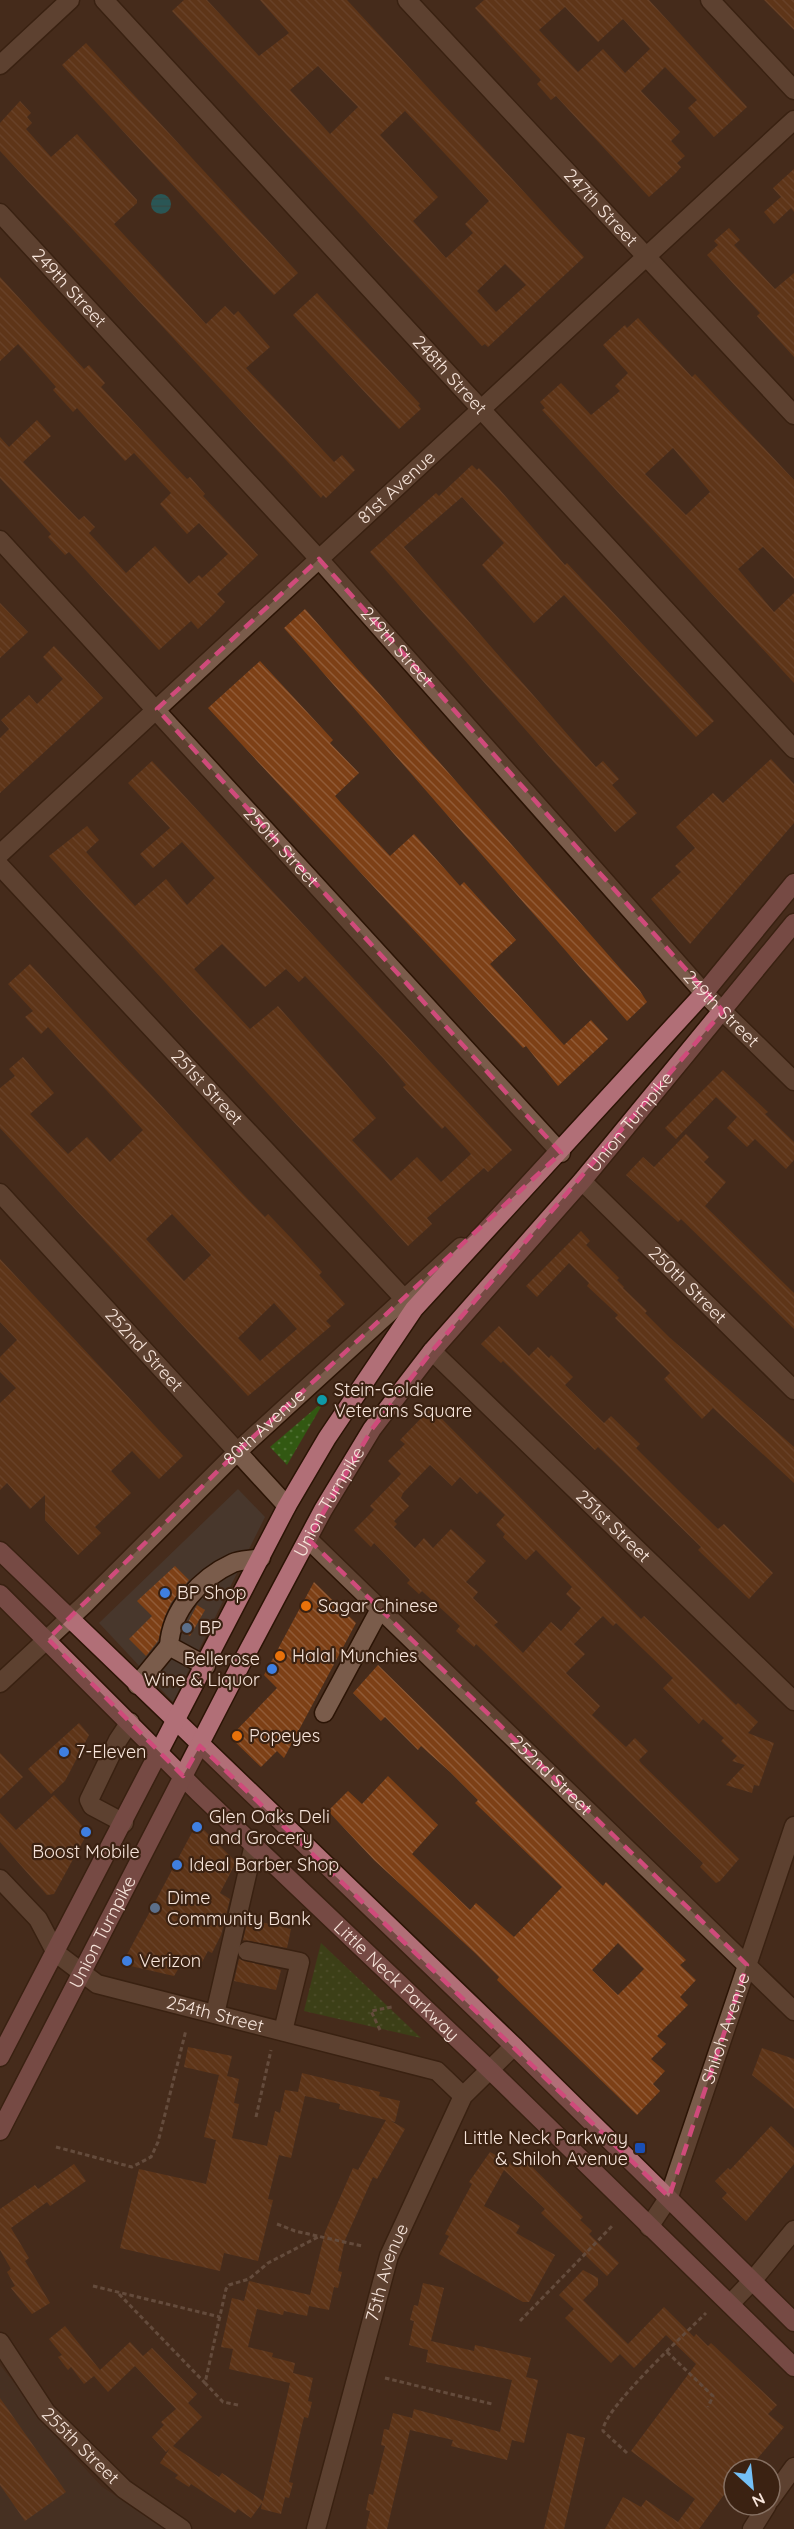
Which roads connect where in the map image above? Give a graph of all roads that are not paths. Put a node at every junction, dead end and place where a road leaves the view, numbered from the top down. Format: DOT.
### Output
graph roads {
  1 [pos="70,0"];
  2 [pos="104,0"];
  3 [pos="407,0"];
  4 [pos="710,0"];
  5 [pos="0,65"];
  6 [pos="794,90"];
  7 [pos="794,120"];
  8 [pos="0,213"];
  9 [pos="645,257"];
  10 [pos="482,408"];
  11 [pos="794,415"];
  12 [pos="0,540"];
  13 [pos="319,559"];
  14 [pos="157,709"];
  15 [pos="794,749"];
  16 [pos="0,854"];
  17 [pos="0,866"];
  18 [pos="794,883"];
  19 [pos="794,923"];
  20 [pos="704,993"];
  21 [pos="723,1011"];
  22 [pos="794,1081"];
  23 [pos="561,1153"];
  24 [pos="582,1181"];
  25 [pos="0,1193"];
  26 [pos="410,1304"];
  27 [pos="432,1351"];
  28 [pos="794,1390"];
  29 [pos="238,1451"];
  30 [pos="287,1506"];
  31 [pos="308,1539"];
  32 [pos="0,1551"];
  33 [pos="261,1558"];
  34 [pos="0,1594"];
  35 [pos="380,1609"];
  36 [pos="70,1619"];
  37 [pos="48,1640"];
  38 [pos="169,1646"];
  39 [pos="206,1666"];
  40 [pos="0,1683"];
  41 [pos="137,1684"];
  42 [pos="794,1701"];
  43 [pos="324,1713"];
  44 [pos="130,1722"];
  45 [pos="176,1722"];
  46 [pos="200,1746"];
  47 [pos="160,1754"];
  48 [pos="183,1776"];
  49 [pos="124,1823"];
  50 [pos="794,1826"];
  51 [pos="254,1844"];
  52 [pos="0,1879"];
  53 [pos="247,1951"];
  54 [pos="56,1953"];
  55 [pos="747,1965"];
  56 [pos="82,1974"];
  57 [pos="794,2011"];
  58 [pos="215,2014"];
  59 [pos="283,2031"];
  60 [pos="514,2046"];
  61 [pos="0,2057"];
  62 [pos="490,2070"];
  63 [pos="463,2096"];
  64 [pos="0,2131"];
  65 [pos="669,2197"];
  66 [pos="649,2227"];
  67 [pos="794,2230"];
  68 [pos="753,2280"];
  69 [pos="729,2304"];
  70 [pos="794,2322"];
  71 [pos="0,2342"];
  72 [pos="794,2367"];
  73 [pos="794,2467"];
  74 [pos="782,2484"];
  75 [pos="182,2529"];
  76 [pos="316,2529"];
  1 -- 5 [label="street"];
  2 -- 10 [label="street, 248th Street"];
  3 -- 9 [label="street, 247th Street"];
  4 -- 6 [label="street"];
  7 -- 9 [label="street, 81st Avenue"];
  8 -- 13 [label="street, 249th Street"];
  9 -- 10 [label="street, 81st Avenue"];
  9 -- 11 [label="street, 247th Street"];
  10 -- 13 [label="street, 81st Avenue"];
  10 -- 15 [label="street, 248th Street"];
  12 -- 14 [label="street, 250th Street"];
  13 -- 14 [label="street, 81st Avenue"];
  13 -- 20 [label="street, 249th Street"];
  14 -- 16 [label="street, 81st Avenue"];
  14 -- 23 [label="street, 250th Street"];
  17 -- 26 [label="street, 251st Street"];
  18 -- 20 [label="main road, Union Turnpike"];
  19 -- 21 [label="main road, Union Turnpike"];
  20 -- 21 [label="street, 249th Street"];
  20 -- 23 [label="main road, Union Turnpike"];
  21 -- 22 [label="street, 249th Street"];
  21 -- 24 [label="main road, Union Turnpike"];
  23 -- 26 [label="main road, Union Turnpike"];
  24 -- 27 [label="main road, Union Turnpike"];
  24 -- 28 [label="street, 250th Street"];
  25 -- 29 [label="street, 252nd Street"];
  26 -- 29 [label="street, 80th Avenue"];
  26 -- 30 [label="main road, Union Turnpike"];
  27 -- 31 [label="main road, Union Turnpike"];
  27 -- 42 [label="street, 251st Street"];
  29 -- 30 [label="street, 252nd Street"];
  29 -- 36 [label="street, 80th Avenue"];
  30 -- 33 [label="main road, Union Turnpike"];
  31 -- 35 [label="street, 252nd Street"];
  31 -- 46 [label="main road, Union Turnpike"];
  32 -- 36 [label="main road, Little Neck Parkway"];
  33 -- 38 [label="street"];
  33 -- 39 [label="main road, Union Turnpike"];
  34 -- 37 [label="main road, Little Neck Parkway"];
  35 -- 43 [label="street"];
  35 -- 55 [label="street, 252nd Street"];
  36 -- 37 [label="street, 80th Avenue"];
  36 -- 41 [label="main road, Little Neck Parkway"];
  37 -- 40 [label="street, 80th Avenue"];
  37 -- 44 [label="main road, Little Neck Parkway"];
  38 -- 39 [label="street"];
  38 -- 41 [label="street"];
  39 -- 45 [label="main road, Union Turnpike"];
  41 -- 45 [label="main road, Little Neck Parkway"];
  44 -- 47 [label="main road, Little Neck Parkway"];
  44 -- 49 [label="street"];
  45 -- 46 [label="main road, Little Neck Parkway"];
  45 -- 47 [label="main road, Union Turnpike"];
  46 -- 48 [label="main road, Union Turnpike"];
  46 -- 60 [label="main road, Little Neck Parkway"];
  47 -- 48 [label="main road, Little Neck Parkway"];
  47 -- 49 [label="main road, Union Turnpike"];
  48 -- 51 [label="main road, Little Neck Parkway"];
  48 -- 56 [label="main road, Union Turnpike"];
  49 -- 54 [label="main road, Union Turnpike"];
  50 -- 55 [label="street, Shiloh Avenue"];
  51 -- 58 [label="street"];
  51 -- 62 [label="main road, Little Neck Parkway"];
  52 -- 54 [label="street, 254th Street"];
  53 -- 59 [label="street"];
  54 -- 56 [label="street, 254th Street"];
  54 -- 61 [label="main road, Union Turnpike"];
  55 -- 57 [label="street, 252nd Street"];
  55 -- 65 [label="street, Shiloh Avenue"];
  56 -- 58 [label="street, 254th Street"];
  56 -- 64 [label="main road, Union Turnpike"];
  58 -- 59 [label="street, 254th Street"];
  59 -- 63 [label="street, 254th Street"];
  60 -- 62 [label="street, 75th Avenue"];
  60 -- 65 [label="main road, Little Neck Parkway"];
  62 -- 63 [label="street, 75th Avenue"];
  62 -- 66 [label="main road, Little Neck Parkway"];
  63 -- 76 [label="street, 75th Avenue"];
  65 -- 66 [label="street, Shiloh Avenue"];
  65 -- 68 [label="main road, Little Neck Parkway"];
  66 -- 69 [label="main road, Little Neck Parkway"];
  67 -- 68 [label="street"];
  68 -- 69 [label="street"];
  68 -- 70 [label="main road, Little Neck Parkway"];
  69 -- 72 [label="main road, Little Neck Parkway"];
  71 -- 75 [label="street, 255th Street"];
  73 -- 74 [label="street"];
}
